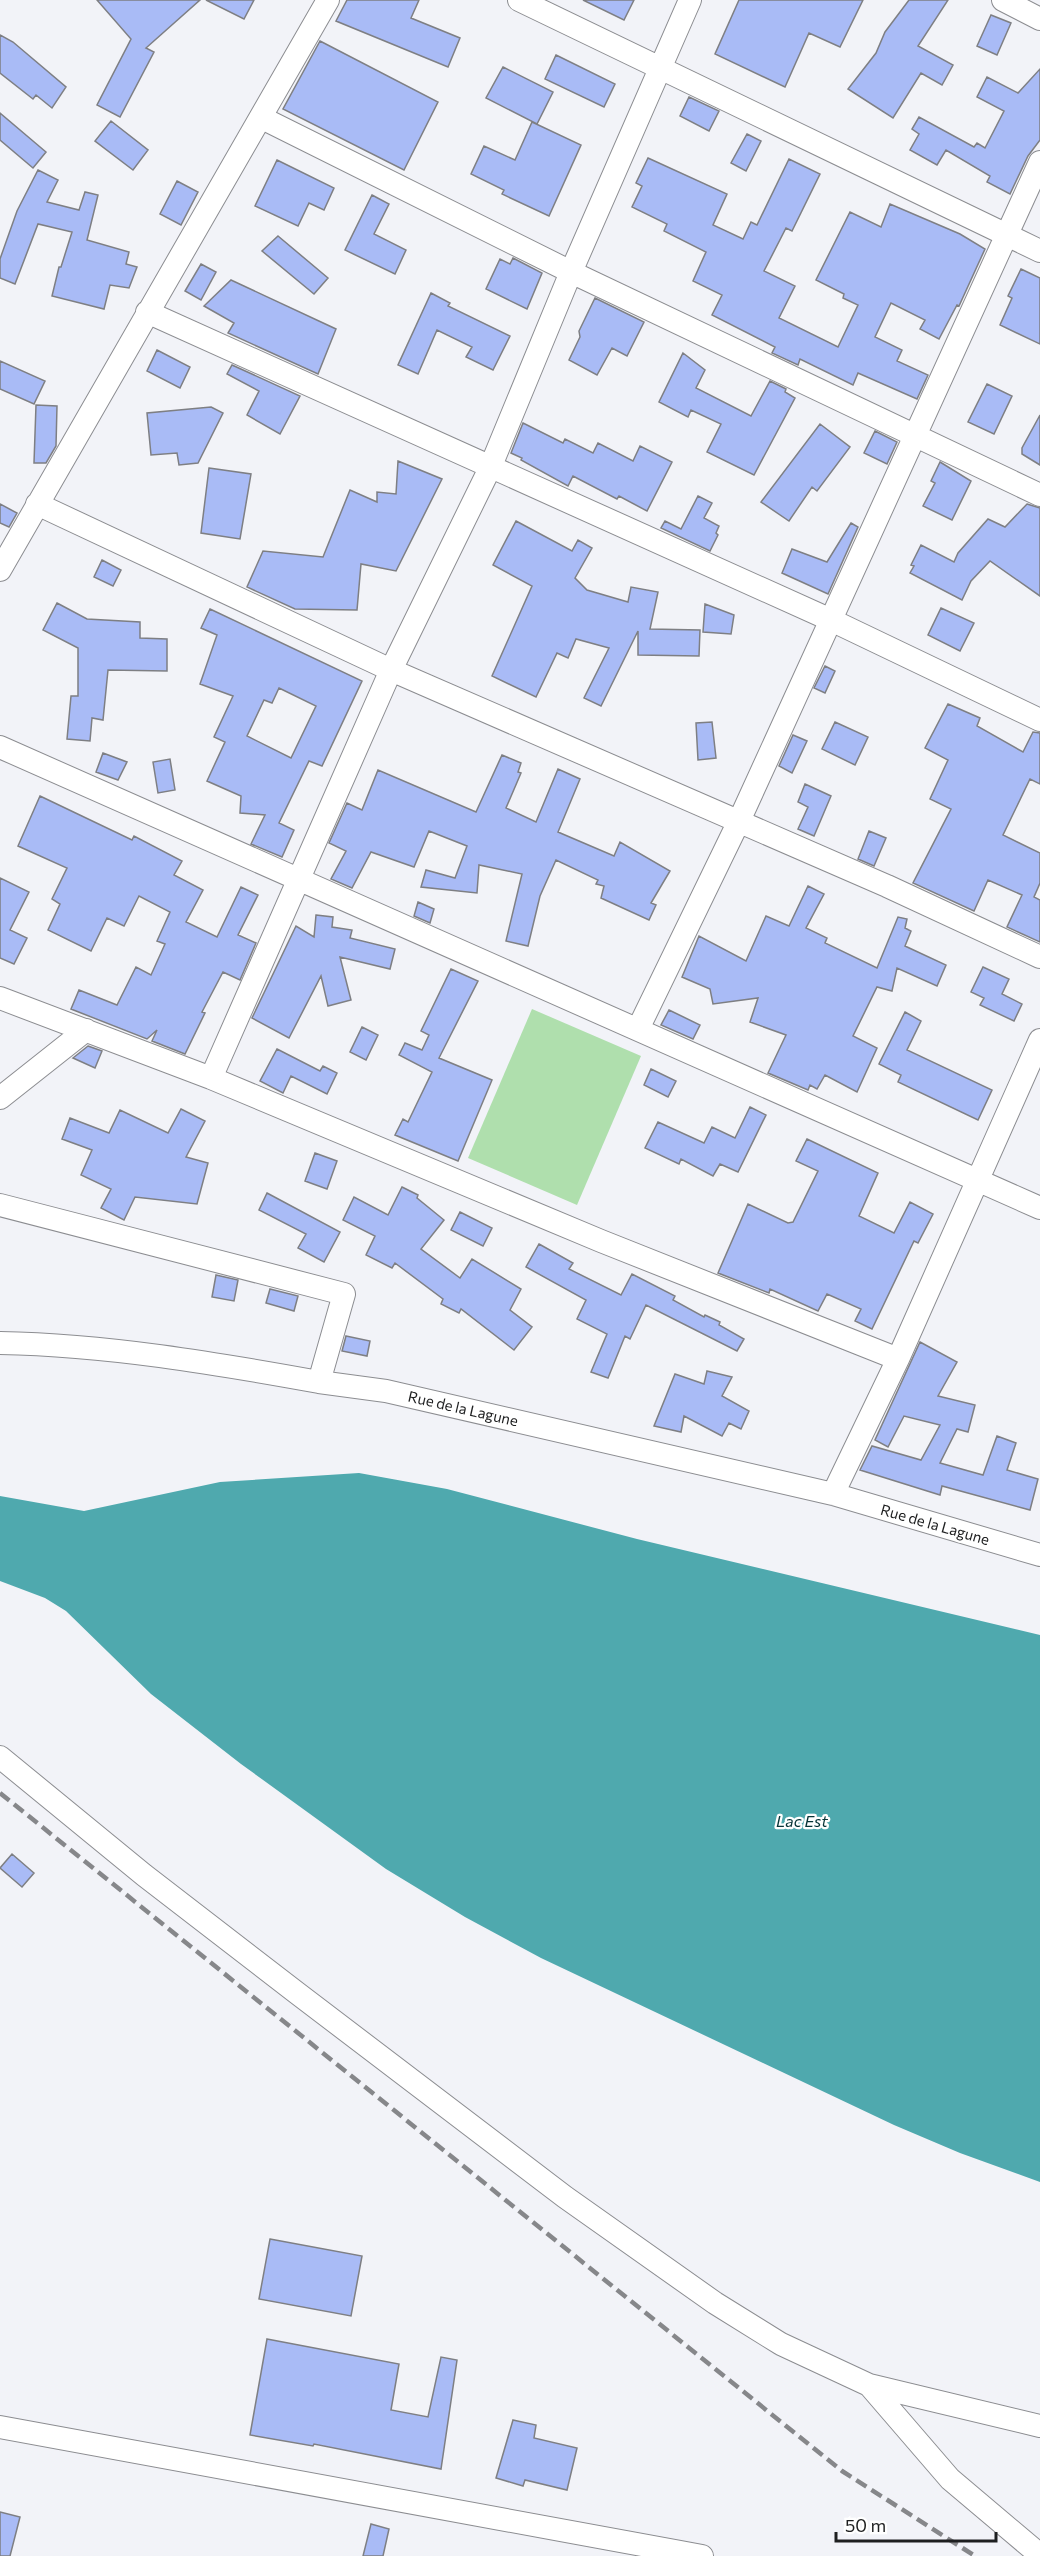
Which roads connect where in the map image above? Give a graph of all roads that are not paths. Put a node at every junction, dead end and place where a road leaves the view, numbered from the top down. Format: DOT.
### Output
graph roads {
  1 [pos="328,0"];
  2 [pos="519,0"];
  3 [pos="690,0"];
  4 [pos="1003,0"];
  5 [pos="1040,18"];
  6 [pos="661,67"];
  7 [pos="262,118"];
  8 [pos="1040,162"];
  9 [pos="1007,235"];
  10 [pos="1040,251"];
  11 [pos="571,272"];
  12 [pos="147,312"];
  13 [pos="914,435"];
  14 [pos="490,468"];
  15 [pos="1040,495"];
  16 [pos="37,504"];
  17 [pos="0,570"];
  18 [pos="831,620"];
  19 [pos="392,670"];
  20 [pos="1040,720"];
  21 [pos="0,747"];
  22 [pos="738,821"];
  23 [pos="298,878"];
  24 [pos="1040,957"];
  25 [pos="0,998"];
  26 [pos="638,1029"];
  27 [pos="86,1030"];
  28 [pos="1040,1040"];
  29 [pos="211,1078"];
  30 [pos="0,1098"];
  31 [pos="977,1180"];
  32 [pos="0,1205"];
  33 [pos="1040,1208"];
  34 [pos="0,1343"];
  35 [pos="898,1359"];
  36 [pos="319,1382"];
  37 [pos="833,1494"];
  38 [pos="1040,1555"];
  39 [pos="0,1757"];
  40 [pos="869,2385"];
  41 [pos="0,2427"];
  42 [pos="1040,2427"];
  43 [pos="1040,2555"];
  44 [pos="702,2556"];
  1 -- 7 [label="street"];
  2 -- 6 [label="street"];
  3 -- 6 [label="street"];
  4 -- 5 [label="street"];
  6 -- 9 [label="street"];
  6 -- 11 [label="street"];
  7 -- 11 [label="street"];
  7 -- 12 [label="street"];
  8 -- 9 [label="street"];
  9 -- 10 [label="street"];
  9 -- 13 [label="street"];
  11 -- 13 [label="street"];
  11 -- 14 [label="street"];
  12 -- 14 [label="street"];
  12 -- 16 [label="street"];
  13 -- 15 [label="street"];
  13 -- 18 [label="street"];
  14 -- 18 [label="street"];
  14 -- 19 [label="street"];
  16 -- 17 [label="street"];
  16 -- 19 [label="street"];
  18 -- 20 [label="street"];
  18 -- 22 [label="street"];
  19 -- 22 [label="street"];
  19 -- 23 [label="street"];
  21 -- 23 [label="street"];
  22 -- 24 [label="street"];
  22 -- 26 [label="street"];
  23 -- 26 [label="street"];
  23 -- 29 [label="street"];
  25 -- 27 [label="street"];
  26 -- 31 [label="street"];
  27 -- 29 [label="street"];
  27 -- 30 [label="street"];
  28 -- 31 [label="street"];
  29 -- 35 [label="street"];
  31 -- 33 [label="street"];
  31 -- 35 [label="street"];
  32 -- 36 [label="street"];
  34 -- 36 [label="street, Rue de la Lagune"];
  35 -- 37 [label="street"];
  36 -- 37 [label="street, Rue de la Lagune"];
  37 -- 38 [label="street, Rue de la Lagune"];
  39 -- 40 [label="street"];
  40 -- 42 [label="street"];
  40 -- 43 [label="street"];
  41 -- 44 [label="street"];
}
